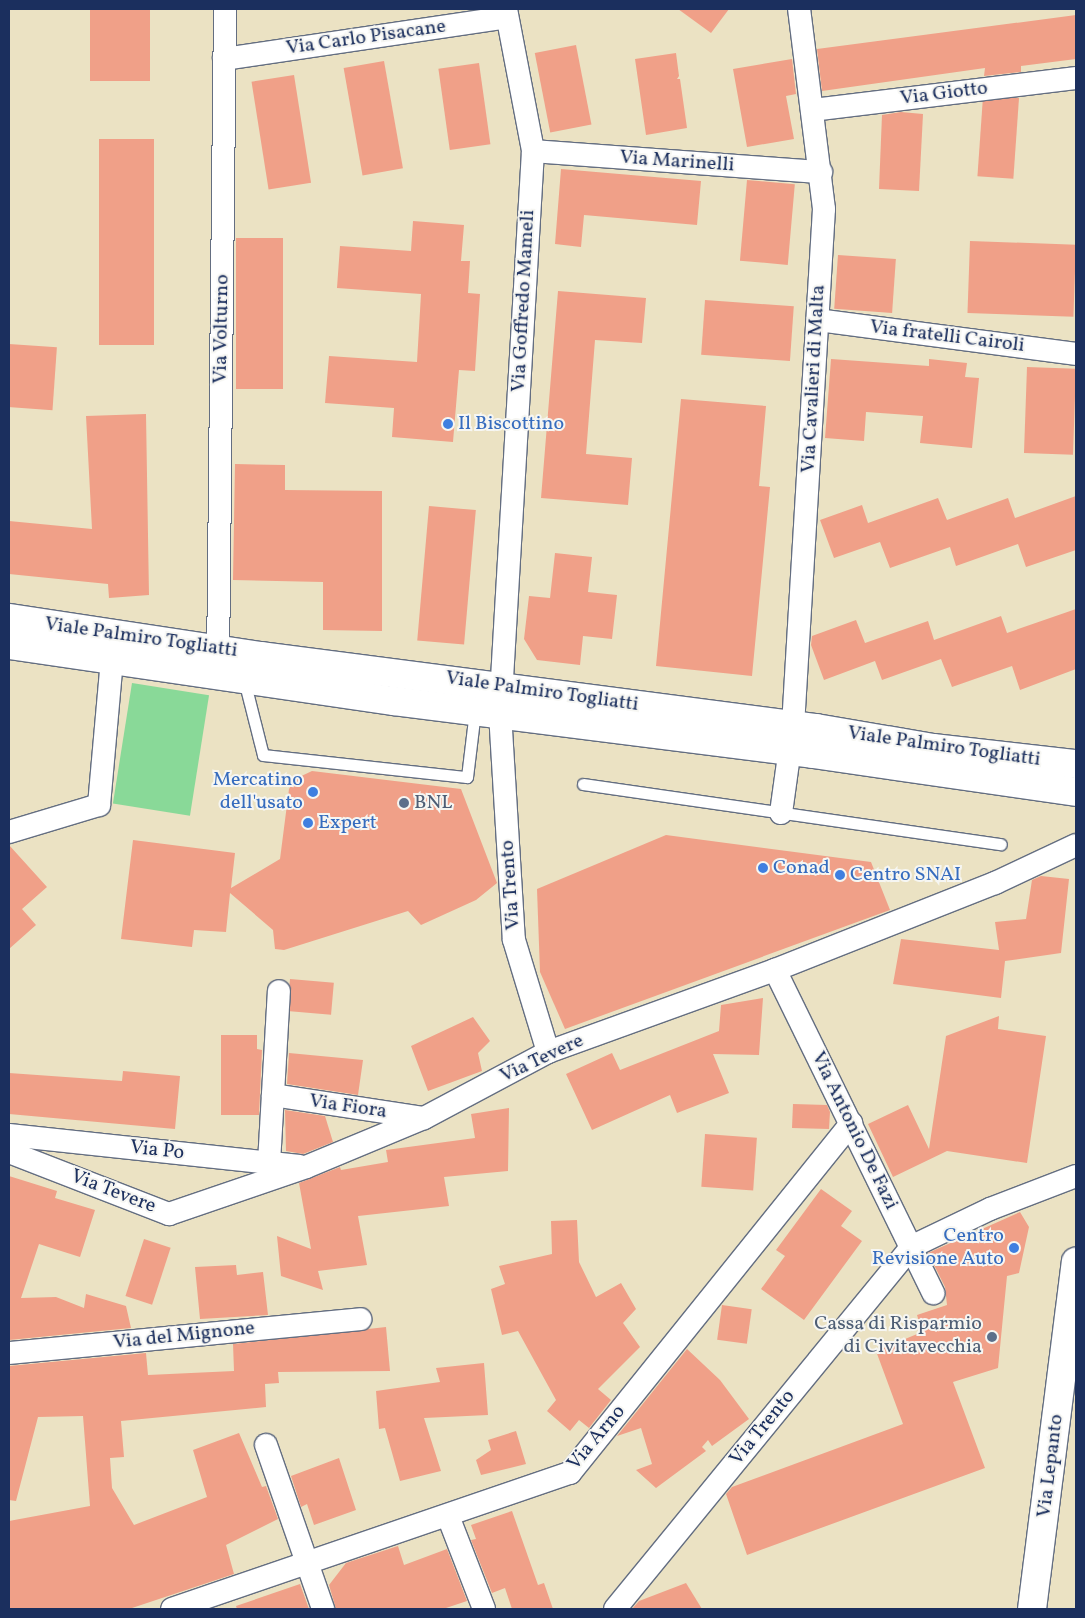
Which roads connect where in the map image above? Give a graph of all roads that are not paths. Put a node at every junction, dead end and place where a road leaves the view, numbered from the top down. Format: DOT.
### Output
graph roads {
  1 [pos="225,9"];
  2 [pos="799,9"];
  3 [pos="506,13"];
  4 [pos="224,59"];
  5 [pos="1076,78"];
  6 [pos="812,110"];
  7 [pos="533,151"];
  8 [pos="821,172"];
  9 [pos="818,320"];
  10 [pos="1076,354"];
  11 [pos="9,618"];
  12 [pos="9,645"];
  13 [pos="112,660"];
  14 [pos="227,668"];
  15 [pos="503,686"];
  16 [pos="488,712"];
  17 [pos="791,738"];
  18 [pos="1076,764"];
  19 [pos="582,784"];
  20 [pos="1076,792"];
  21 [pos="781,812"];
  22 [pos="9,832"];
  23 [pos="1000,844"];
  24 [pos="1076,845"];
  25 [pos="775,970"];
  26 [pos="279,991"];
  27 [pos="548,1052"];
  28 [pos="273,1095"];
  29 [pos="424,1118"];
  30 [pos="850,1123"];
  31 [pos="9,1135"];
  32 [pos="9,1152"];
  33 [pos="269,1163"];
  34 [pos="306,1167"];
  35 [pos="1076,1176"];
  36 [pos="911,1247"];
  37 [pos="1076,1262"];
  38 [pos="933,1294"];
  39 [pos="360,1319"];
  40 [pos="9,1353"];
  41 [pos="266,1445"];
  42 [pos="448,1516"];
  43 [pos="307,1563"];
  44 [pos="172,1609"];
  45 [pos="323,1609"];
  46 [pos="484,1609"];
  47 [pos="615,1609"];
  48 [pos="1032,1609"];
  1 -- 4 [label="street, Via Volturno"];
  2 -- 6 [label="street, Via Cavalieri di Malta"];
  3 -- 4 [label="street, Via Carlo Pisacane"];
  3 -- 7 [label="street, Via Goffredo Mameli"];
  4 -- 14 [label="street, Via Volturno"];
  5 -- 6 [label="street, Via Giotto"];
  6 -- 8 [label="street, Via Cavalieri di Malta"];
  7 -- 8 [label="street, Via Marinelli"];
  7 -- 15 [label="street, Via Goffredo Mameli"];
  8 -- 9 [label="street, Via Cavalieri di Malta"];
  9 -- 10 [label="street, Via fratelli Cairoli"];
  9 -- 17 [label="street, Via Cavalieri di Malta"];
  11 -- 14 [label="street, Viale Palmiro Togliatti"];
  12 -- 13 [label="street, Viale Palmiro Togliatti"];
  13 -- 14 [label="street, Viale Palmiro Togliatti"];
  13 -- 22 [label="street"];
  14 -- 15 [label="street, Viale Palmiro Togliatti"];
  14 -- 16 [label="street, Viale Palmiro Togliatti"];
  14 -- 16 [label="lane"];
  15 -- 16 [label="street, Via Goffredo Mameli"];
  15 -- 17 [label="street, Viale Palmiro Togliatti"];
  16 -- 17 [label="street, Viale Palmiro Togliatti"];
  16 -- 27 [label="street, Via Trento"];
  17 -- 18 [label="street, Viale Palmiro Togliatti"];
  17 -- 20 [label="street, Viale Palmiro Togliatti"];
  17 -- 21 [label="street, Via Cavalieri di Malta"];
  19 -- 21 [label="lane"];
  21 -- 23 [label="lane"];
  24 -- 25 [label="street, Via Tevere"];
  25 -- 27 [label="street, Via Tevere"];
  25 -- 30 [label="street, Via Antonio De Fazi"];
  26 -- 28 [label="street"];
  27 -- 29 [label="street, Via Tevere"];
  28 -- 29 [label="street, Via Fiora"];
  28 -- 33 [label="street"];
  29 -- 34 [label="street, Via Tevere"];
  30 -- 36 [label="street, Via Antonio De Fazi"];
  30 -- 42 [label="street, Via Arno"];
  31 -- 33 [label="street, Via Po"];
  32 -- 34 [label="street, Via Tevere"];
  33 -- 34 [label="street, Via Po"];
  35 -- 36 [label="street"];
  36 -- 38 [label="street, Via Antonio De Fazi"];
  36 -- 47 [label="street, Via Trento"];
  37 -- 48 [label="street, Via Lepanto"];
  39 -- 40 [label="street, Via del Mignone"];
  41 -- 43 [label="street"];
  42 -- 43 [label="street, Via Arno"];
  42 -- 46 [label="street"];
  43 -- 44 [label="street, Via Arno"];
  43 -- 45 [label="street"];
}
